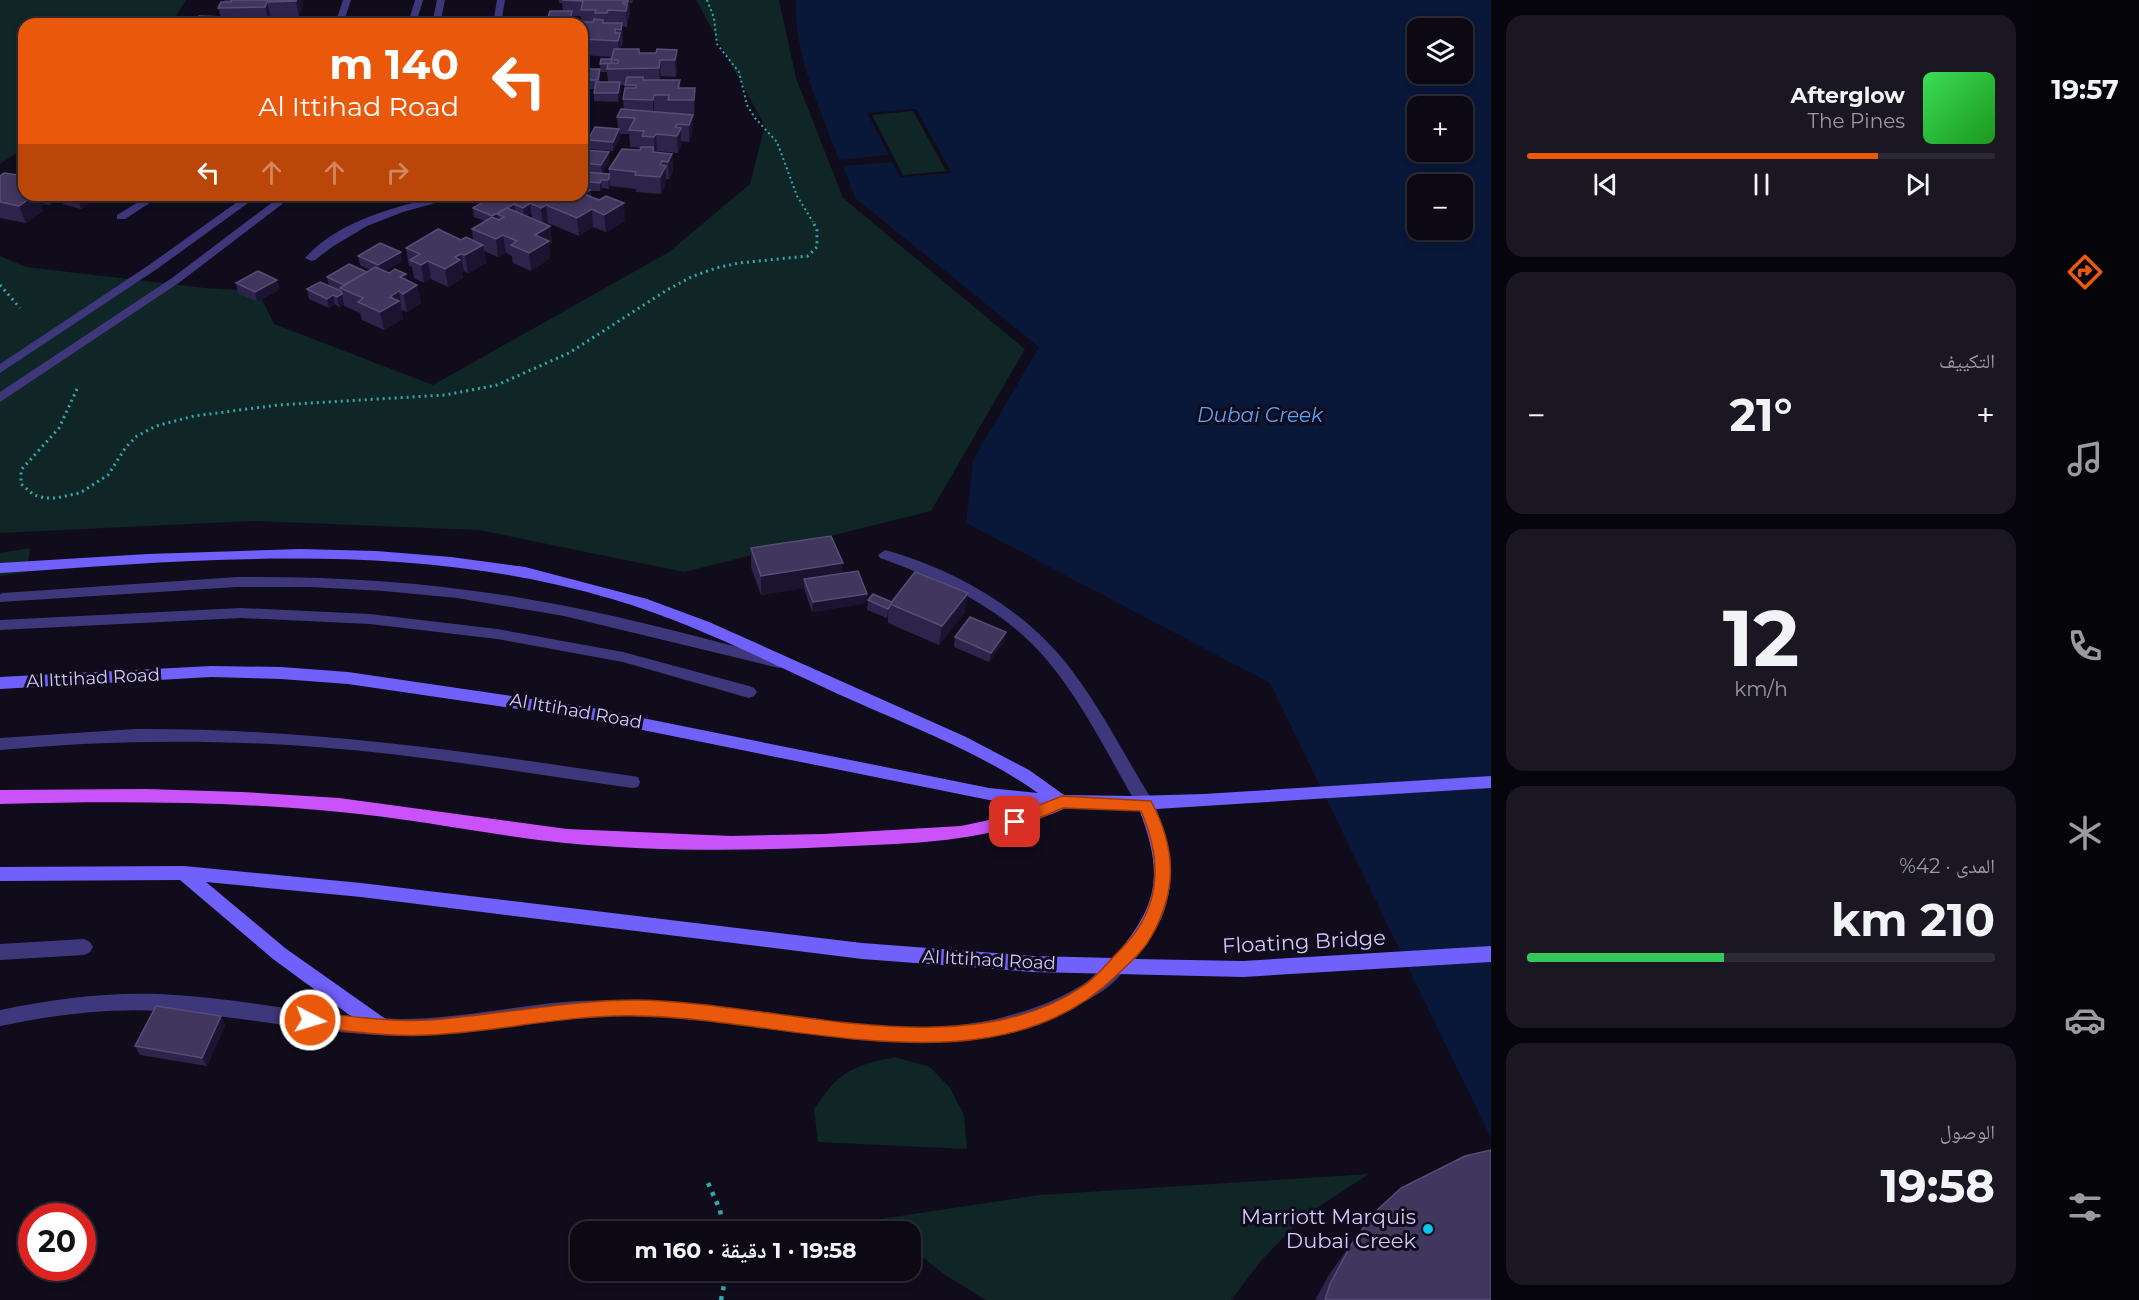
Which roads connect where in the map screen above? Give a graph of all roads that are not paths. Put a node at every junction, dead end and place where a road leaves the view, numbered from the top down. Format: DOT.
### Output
graph roads {
  1 [pos="347,0"];
  2 [pos="419,0"];
  3 [pos="441,0"];
  4 [pos="501,0"];
  5 [pos="341,18"];
  6 [pos="414,18"];
  7 [pos="437,18"];
  8 [pos="498,18"];
  9 [pos="147,201"];
  10 [pos="246,201"];
  11 [pos="281,201"];
  12 [pos="432,201"];
  13 [pos="121,217"];
  14 [pos="311,258"];
  15 [pos="0,369"];
  16 [pos="0,398"];
  17 [pos="885,555"];
  18 [pos="0,568"];
  19 [pos="3,598"];
  20 [pos="0,625"];
  21 [pos="779,663"];
  22 [pos="0,683"];
  23 [pos="749,692"];
  24 [pos="0,744"];
  25 [pos="632,782"];
  26 [pos="1491,782"];
  27 [pos="0,796"];
  28 [pos="1062,802"];
  29 [pos="1146,805"];
  30 [pos="184,873"];
  31 [pos="0,874"];
  32 [pos="84,947"];
  33 [pos="0,952"];
  34 [pos="1491,954"];
  35 [pos="1118,965"];
  36 [pos="0,1018"];
  37 [pos="380,1026"];
  1 -- 5 [label="lane"];
  2 -- 6 [label="lane"];
  3 -- 7 [label="lane"];
  4 -- 8 [label="lane"];
  9 -- 13 [label="lane"];
  10 -- 15 [label="lane"];
  11 -- 16 [label="lane"];
  12 -- 14 [label="lane"];
  17 -- 29 [label="lane"];
  18 -- 21 [label="main road"];
  19 -- 21 [label="lane"];
  20 -- 23 [label="lane"];
  21 -- 28 [label="main road"];
  22 -- 28 [label="main road, Al Ittihad Road"];
  24 -- 25 [label="lane"];
  26 -- 29 [label="main road"];
  27 -- 28 [label="main road"];
  28 -- 29 [label="main road, Al Ittihad Road"];
  29 -- 35 [label="main road"];
  30 -- 31 [label="main road, Al Ittihad Road"];
  30 -- 35 [label="main road, Al Ittihad Road"];
  30 -- 37 [label="main road"];
  32 -- 33 [label="lane"];
  34 -- 35 [label="main road, Floating Bridge"];
  35 -- 37 [label="lane"];
  36 -- 37 [label="lane"];
}
